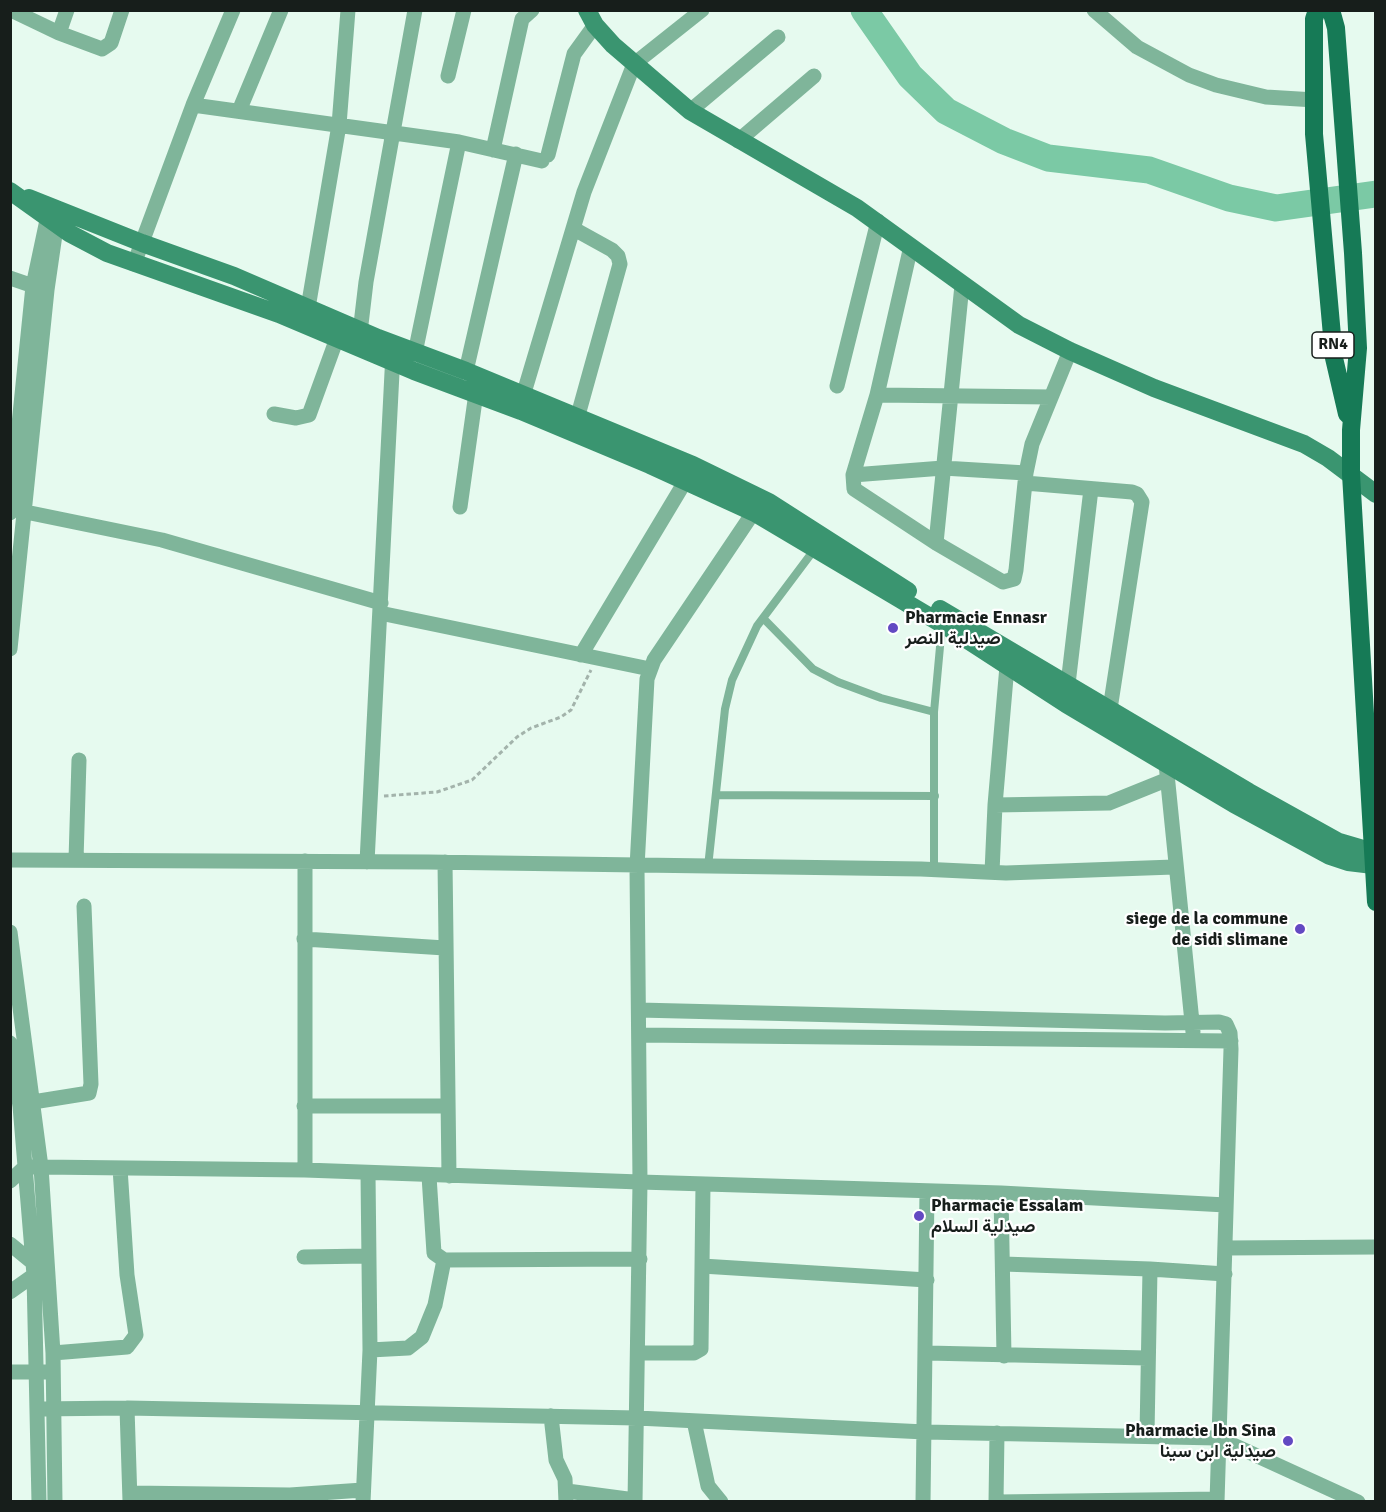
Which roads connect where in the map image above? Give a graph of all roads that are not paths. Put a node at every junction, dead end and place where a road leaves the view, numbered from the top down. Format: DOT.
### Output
graph roads {
  1 [pos="12,10"];
  2 [pos="67,10"];
  3 [pos="122,10"];
  4 [pos="233,10"];
  5 [pos="281,10"];
  6 [pos="348,10"];
  7 [pos="415,10"];
  8 [pos="464,10"];
  9 [pos="532,10"];
  10 [pos="702,10"];
  11 [pos="1094,10"];
  12 [pos="1317,10"];
  13 [pos="1331,10"];
  14 [pos="591,18"];
  15 [pos="59,33"];
  16 [pos="778,37"];
  17 [pos="634,64"];
  18 [pos="448,76"];
  19 [pos="814,76"];
  20 [pos="1315,100"];
  21 [pos="193,105"];
  22 [pos="239,111"];
  23 [pos="690,111"];
  24 [pos="339,125"];
  25 [pos="393,133"];
  26 [pos="738,141"];
  27 [pos="459,142"];
  28 [pos="493,150"];
  29 [pos="516,154"];
  30 [pos="10,191"];
  31 [pos="53,214"];
  32 [pos="878,221"];
  33 [pos="574,229"];
  34 [pos="142,243"];
  35 [pos="911,246"];
  36 [pos="134,264"];
  37 [pos="10,278"];
  38 [pos="962,285"];
  39 [pos="40,288"];
  40 [pos="308,308"];
  41 [pos="337,338"];
  42 [pos="359,338"];
  43 [pos="1070,351"];
  44 [pos="393,353"];
  45 [pos="416,353"];
  46 [pos="466,370"];
  47 [pos="837,386"];
  48 [pos="476,393"];
  49 [pos="877,395"];
  50 [pos="951,396"];
  51 [pos="1051,397"];
  52 [pos="521,402"];
  53 [pos="274,414"];
  54 [pos="575,424"];
  55 [pos="1351,430"];
  56 [pos="654,457"];
  57 [pos="943,468"];
  58 [pos="1351,474"];
  59 [pos="853,476"];
  60 [pos="1025,478"];
  61 [pos="686,480"];
  62 [pos="1091,489"];
  63 [pos="1376,494"];
  64 [pos="758,506"];
  65 [pos="460,507"];
  66 [pos="16,511"];
  67 [pos="936,543"];
  68 [pos="814,550"];
  69 [pos="381,608"];
  70 [pos="763,618"];
  71 [pos="943,618"];
  72 [pos="10,649"];
  73 [pos="581,655"];
  74 [pos="1007,666"];
  75 [pos="650,669"];
  76 [pos="1068,684"];
  77 [pos="1110,709"];
  78 [pos="934,712"];
  79 [pos="1164,742"];
  80 [pos="1371,744"];
  81 [pos="79,760"];
  82 [pos="1166,771"];
  83 [pos="716,795"];
  84 [pos="935,796"];
  85 [pos="995,805"];
  86 [pos="1373,859"];
  87 [pos="10,860"];
  88 [pos="76,860"];
  89 [pos="305,861"];
  90 [pos="367,862"];
  91 [pos="445,862"];
  92 [pos="638,867"];
  93 [pos="708,867"];
  94 [pos="1174,867"];
  95 [pos="934,870"];
  96 [pos="992,873"];
  97 [pos="1376,902"];
  98 [pos="84,906"];
  99 [pos="10,932"];
  100 [pos="304,939"];
  101 [pos="445,948"];
  102 [pos="16,1004"];
  103 [pos="639,1010"];
  104 [pos="938,1017"];
  105 [pos="1109,1022"];
  106 [pos="1192,1022"];
  107 [pos="639,1035"];
  108 [pos="937,1037"];
  109 [pos="1107,1040"];
  110 [pos="1193,1041"];
  111 [pos="1231,1041"];
  112 [pos="10,1043"];
  113 [pos="33,1102"];
  114 [pos="304,1106"];
  115 [pos="448,1106"];
  116 [pos="33,1167"];
  117 [pos="120,1168"];
  118 [pos="305,1170"];
  119 [pos="368,1174"];
  120 [pos="429,1176"];
  121 [pos="449,1176"];
  122 [pos="10,1181"];
  123 [pos="640,1182"];
  124 [pos="703,1184"];
  125 [pos="927,1191"];
  126 [pos="1001,1193"];
  127 [pos="1226,1205"];
  128 [pos="10,1244"];
  129 [pos="1376,1247"];
  130 [pos="1226,1248"];
  131 [pos="368,1256"];
  132 [pos="304,1257"];
  133 [pos="640,1259"];
  134 [pos="444,1260"];
  135 [pos="1003,1264"];
  136 [pos="702,1266"];
  137 [pos="33,1268"];
  138 [pos="1150,1269"];
  139 [pos="1225,1274"];
  140 [pos="927,1280"];
  141 [pos="10,1292"];
  142 [pos="370,1350"];
  143 [pos="53,1353"];
  144 [pos="638,1353"];
  145 [pos="927,1353"];
  146 [pos="1004,1356"];
  147 [pos="1147,1358"];
  148 [pos="10,1372"];
  149 [pos="36,1372"];
  150 [pos="54,1372"];
  151 [pos="127,1408"];
  152 [pos="37,1409"];
  153 [pos="55,1409"];
  154 [pos="367,1412"];
  155 [pos="551,1416"];
  156 [pos="637,1418"];
  157 [pos="694,1421"];
  158 [pos="925,1432"];
  159 [pos="997,1432"];
  160 [pos="1147,1434"];
  161 [pos="1218,1438"];
  162 [pos="708,1494"];
  163 [pos="363,1496"];
  164 [pos="566,1496"];
  165 [pos="130,1497"];
  166 [pos="290,1498"];
  167 [pos="1217,1500"];
  168 [pos="635,1501"];
  169 [pos="1138,1501"];
  170 [pos="39,1502"];
  171 [pos="55,1502"];
  172 [pos="721,1502"];
  173 [pos="923,1502"];
  174 [pos="997,1502"];
  175 [pos="1358,1502"];
  1 -- 15 [label="street"];
  2 -- 15 [label="street"];
  3 -- 15 [label="street"];
  4 -- 21 [label="street"];
  5 -- 22 [label="street"];
  6 -- 24 [label="street"];
  7 -- 25 [label="street"];
  8 -- 18 [label="street"];
  9 -- 28 [label="street"];
  10 -- 17 [label="street"];
  11 -- 20 [label="street"];
  12 -- 20 [label="main road, RN4"];
  13 -- 55 [label="main road, RN4"];
  14 -- 17 [label="street"];
  14 -- 29 [label="street"];
  16 -- 23 [label="street"];
  17 -- 23 [label="street"];
  17 -- 33 [label="street"];
  19 -- 26 [label="street"];
  20 -- 55 [label="main road, RN4"];
  21 -- 22 [label="street"];
  21 -- 34 [label="street"];
  22 -- 24 [label="street"];
  23 -- 26 [label="street"];
  24 -- 25 [label="street"];
  24 -- 40 [label="street"];
  25 -- 27 [label="street"];
  25 -- 42 [label="street"];
  26 -- 32 [label="street"];
  27 -- 28 [label="street"];
  27 -- 45 [label="street"];
  28 -- 29 [label="street"];
  29 -- 46 [label="street"];
  30 -- 31 [label="street"];
  31 -- 34 [label="street"];
  31 -- 36 [label="street"];
  31 -- 39 [label="street"];
  32 -- 35 [label="street"];
  32 -- 47 [label="street"];
  33 -- 52 [label="street"];
  33 -- 54 [label="street"];
  34 -- 36 [label="street"];
  34 -- 40 [label="street"];
  35 -- 38 [label="street"];
  35 -- 49 [label="street"];
  36 -- 41 [label="street"];
  37 -- 39 [label="street"];
  38 -- 43 [label="street"];
  38 -- 50 [label="street"];
  39 -- 66 [label="street"];
  40 -- 42 [label="street"];
  41 -- 42 [label="street"];
  41 -- 53 [label="street"];
  42 -- 44 [label="street"];
  43 -- 51 [label="street"];
  43 -- 58 [label="street"];
  44 -- 45 [label="street"];
  44 -- 48 [label="street"];
  44 -- 69 [label="street"];
  45 -- 46 [label="street"];
  46 -- 52 [label="street"];
  48 -- 52 [label="street"];
  48 -- 65 [label="street"];
  49 -- 50 [label="street"];
  49 -- 59 [label="street"];
  50 -- 51 [label="street"];
  50 -- 57 [label="street"];
  51 -- 60 [label="street"];
  52 -- 54 [label="street"];
  54 -- 56 [label="street"];
  55 -- 58 [label="main road, RN4"];
  56 -- 61 [label="street"];
  56 -- 64 [label="street"];
  57 -- 59 [label="street"];
  57 -- 60 [label="street"];
  57 -- 67 [label="street"];
  58 -- 63 [label="street"];
  58 -- 80 [label="main road, RN4"];
  59 -- 67 [label="street"];
  60 -- 62 [label="street"];
  60 -- 67 [label="street"];
  61 -- 64 [label="street"];
  61 -- 73 [label="street"];
  62 -- 76 [label="street"];
  62 -- 77 [label="street"];
  64 -- 68 [label="street"];
  64 -- 71 [label="street"];
  64 -- 75 [label="street"];
  66 -- 69 [label="street"];
  66 -- 72 [label="street"];
  68 -- 70 [label="lane"];
  68 -- 71 [label="street"];
  69 -- 73 [label="street"];
  69 -- 90 [label="street"];
  70 -- 78 [label="lane"];
  70 -- 83 [label="lane"];
  71 -- 74 [label="street"];
  71 -- 76 [label="street"];
  71 -- 78 [label="lane"];
  73 -- 75 [label="street"];
  74 -- 82 [label="street"];
  74 -- 85 [label="street"];
  75 -- 92 [label="street"];
  76 -- 77 [label="street"];
  77 -- 79 [label="street"];
  78 -- 84 [label="lane"];
  79 -- 82 [label="street"];
  79 -- 86 [label="street"];
  80 -- 86 [label="main road, RN4"];
  81 -- 88 [label="street"];
  82 -- 85 [label="street"];
  82 -- 86 [label="street"];
  82 -- 94 [label="street"];
  83 -- 84 [label="lane"];
  83 -- 93 [label="lane"];
  84 -- 95 [label="lane"];
  85 -- 96 [label="street"];
  86 -- 97 [label="main road, RN4"];
  87 -- 88 [label="street"];
  88 -- 89 [label="street"];
  89 -- 90 [label="street"];
  89 -- 100 [label="street"];
  90 -- 91 [label="street"];
  91 -- 92 [label="street"];
  91 -- 101 [label="street"];
  92 -- 93 [label="street"];
  92 -- 103 [label="street"];
  93 -- 95 [label="street"];
  94 -- 96 [label="street"];
  94 -- 106 [label="street"];
  95 -- 96 [label="street"];
  98 -- 113 [label="street"];
  99 -- 102 [label="street"];
  100 -- 101 [label="street"];
  100 -- 114 [label="street"];
  101 -- 115 [label="street"];
  102 -- 113 [label="street"];
  103 -- 104 [label="street"];
  103 -- 107 [label="street"];
  104 -- 105 [label="street"];
  104 -- 108 [label="street"];
  105 -- 106 [label="street"];
  105 -- 109 [label="street"];
  106 -- 110 [label="street"];
  106 -- 111 [label="street"];
  107 -- 108 [label="street"];
  107 -- 123 [label="street"];
  108 -- 109 [label="street"];
  109 -- 110 [label="street"];
  110 -- 111 [label="street"];
  111 -- 127 [label="street"];
  112 -- 116 [label="street"];
  113 -- 116 [label="street"];
  114 -- 115 [label="street"];
  114 -- 118 [label="street"];
  115 -- 121 [label="street"];
  116 -- 117 [label="street"];
  116 -- 122 [label="street"];
  116 -- 137 [label="street"];
  116 -- 143 [label="street"];
  117 -- 118 [label="street"];
  117 -- 143 [label="street"];
  118 -- 119 [label="street"];
  119 -- 120 [label="street"];
  119 -- 131 [label="street"];
  120 -- 121 [label="street"];
  120 -- 134 [label="street"];
  121 -- 123 [label="street"];
  123 -- 124 [label="street"];
  123 -- 133 [label="street"];
  124 -- 125 [label="street"];
  124 -- 136 [label="street"];
  125 -- 126 [label="street"];
  125 -- 140 [label="street"];
  126 -- 127 [label="street"];
  126 -- 135 [label="street"];
  127 -- 130 [label="street"];
  128 -- 137 [label="street"];
  129 -- 130 [label="street"];
  130 -- 139 [label="street"];
  131 -- 132 [label="street"];
  131 -- 142 [label="street"];
  133 -- 134 [label="street"];
  133 -- 144 [label="street"];
  134 -- 142 [label="street"];
  135 -- 138 [label="street"];
  135 -- 146 [label="street"];
  136 -- 140 [label="street"];
  136 -- 144 [label="street"];
  137 -- 141 [label="street"];
  137 -- 149 [label="street"];
  138 -- 139 [label="street"];
  138 -- 147 [label="street"];
  139 -- 161 [label="street"];
  140 -- 145 [label="street"];
  142 -- 154 [label="street"];
  143 -- 150 [label="street"];
  144 -- 156 [label="street"];
  145 -- 146 [label="street"];
  145 -- 158 [label="street"];
  146 -- 147 [label="street"];
  147 -- 160 [label="street"];
  148 -- 149 [label="street"];
  149 -- 150 [label="street"];
  149 -- 152 [label="street"];
  150 -- 153 [label="street"];
  151 -- 153 [label="street"];
  151 -- 154 [label="street"];
  151 -- 165 [label="street"];
  152 -- 153 [label="street"];
  152 -- 170 [label="street"];
  153 -- 171 [label="street"];
  154 -- 155 [label="street"];
  154 -- 163 [label="street"];
  155 -- 156 [label="street"];
  155 -- 164 [label="street"];
  156 -- 157 [label="street"];
  156 -- 168 [label="street"];
  157 -- 158 [label="street"];
  157 -- 162 [label="street"];
  158 -- 159 [label="street"];
  158 -- 173 [label="street"];
  159 -- 160 [label="street"];
  159 -- 174 [label="street"];
  160 -- 161 [label="street"];
  161 -- 167 [label="street"];
  161 -- 175 [label="street"];
  162 -- 172 [label="street"];
  163 -- 166 [label="street"];
  164 -- 168 [label="street"];
  165 -- 166 [label="street"];
  167 -- 169 [label="street"];
  169 -- 174 [label="street"];
}
